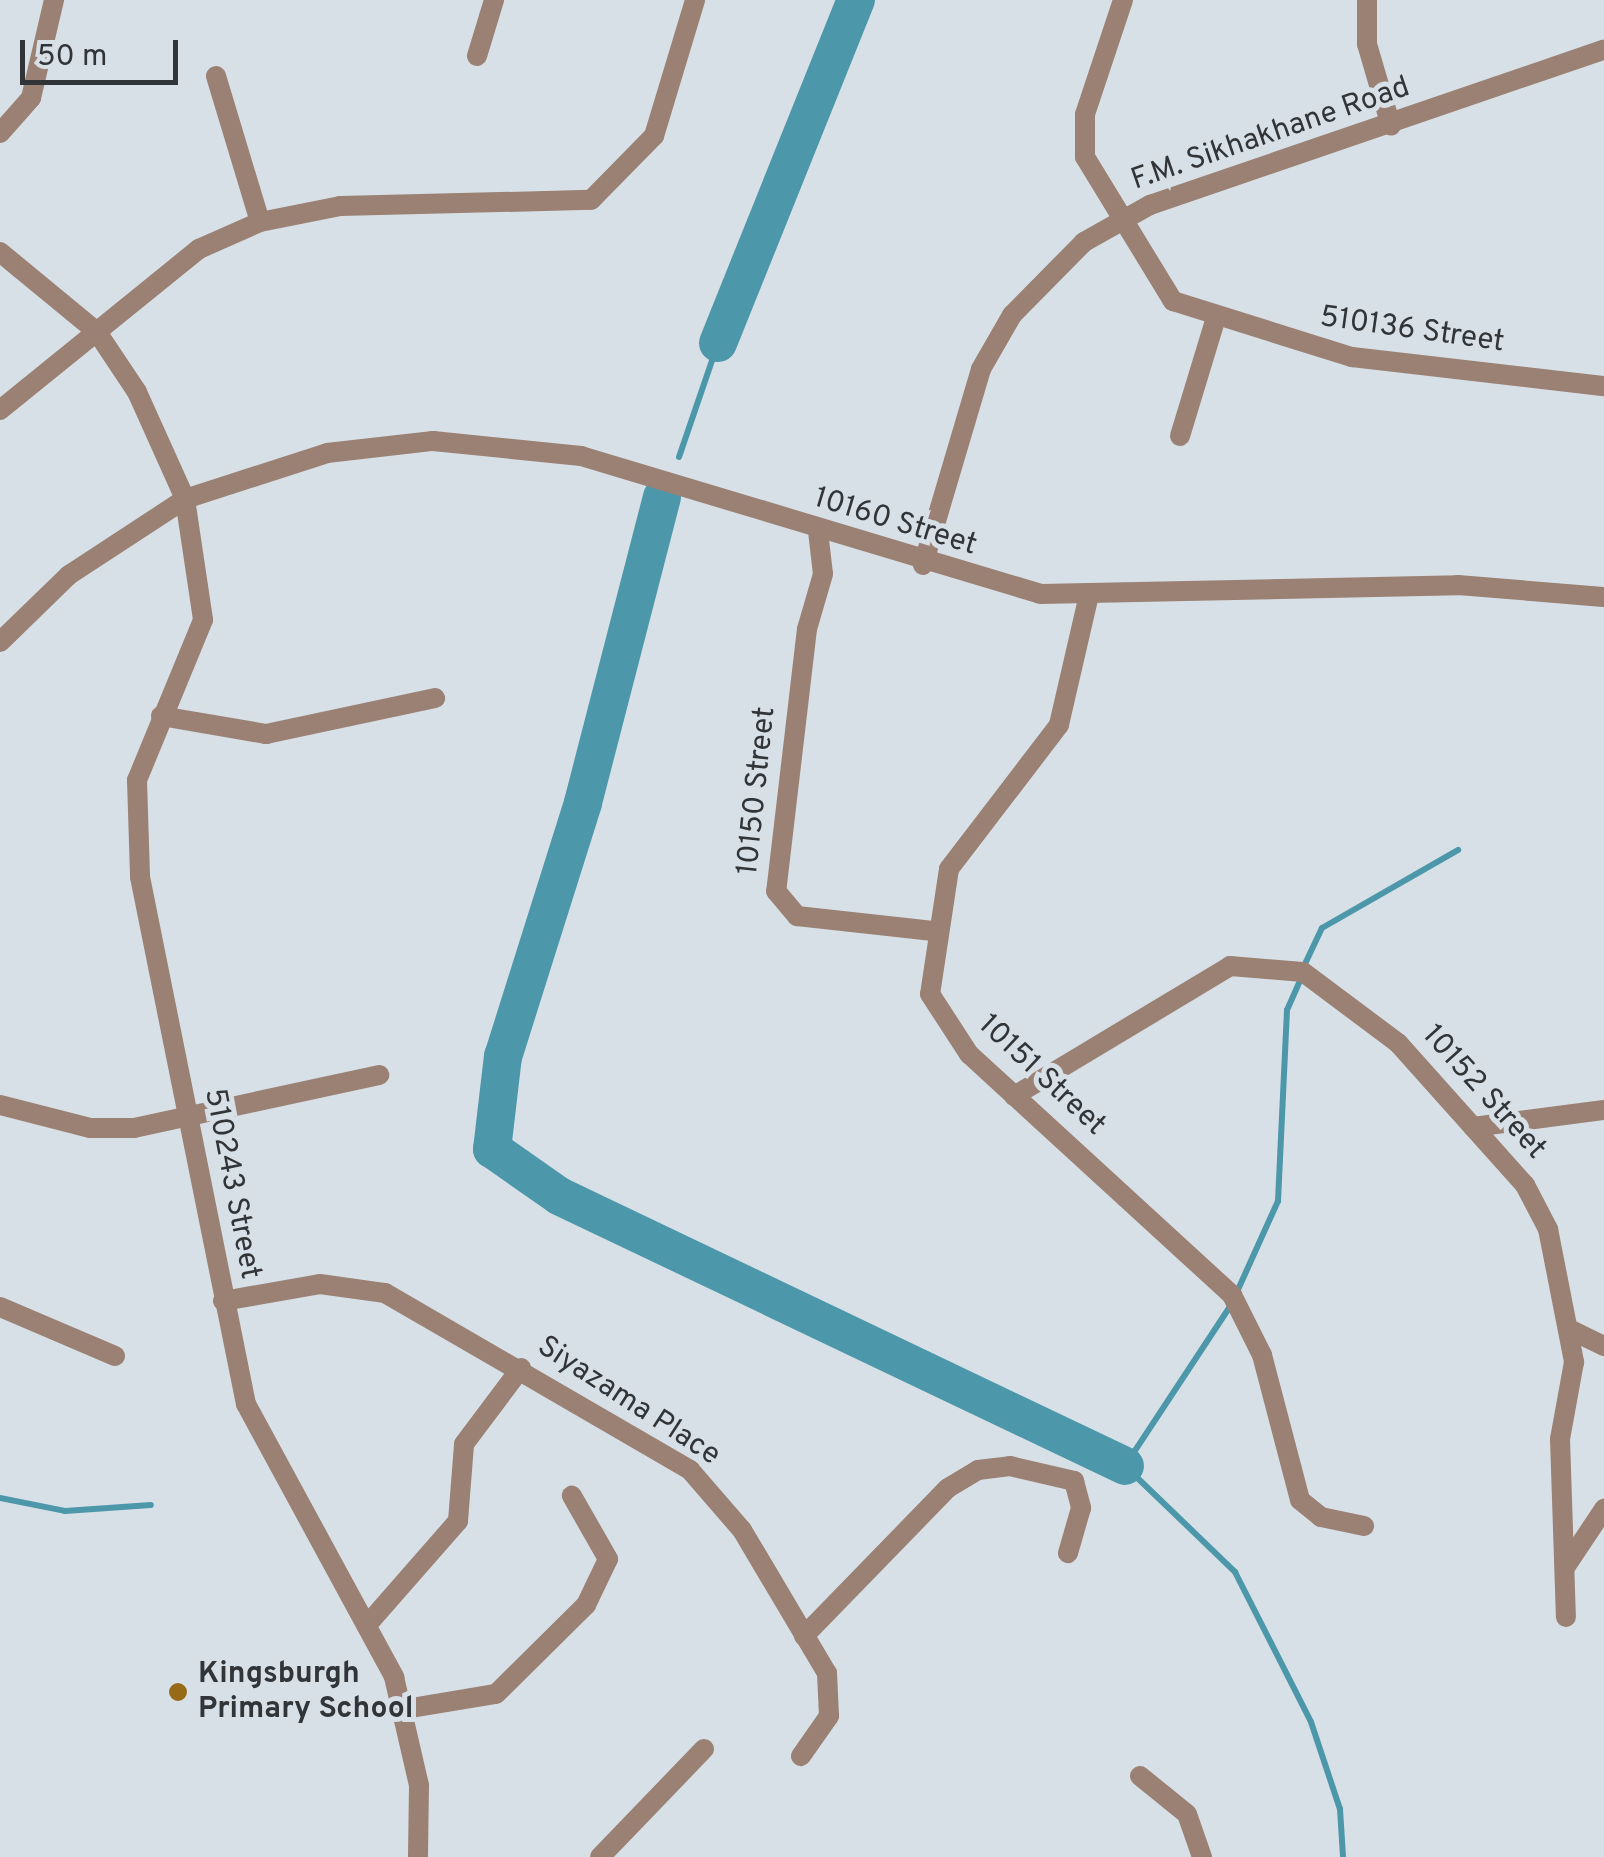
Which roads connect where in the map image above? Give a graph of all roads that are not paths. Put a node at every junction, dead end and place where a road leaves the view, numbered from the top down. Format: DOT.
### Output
graph roads {
  1 [pos="54,0"];
  2 [pos="494,0"];
  3 [pos="696,0"];
  4 [pos="1123,0"];
  5 [pos="1367,0"];
  6 [pos="1604,50"];
  7 [pos="478,56"];
  8 [pos="216,76"];
  9 [pos="1391,126"];
  10 [pos="0,133"];
  11 [pos="1118,220"];
  12 [pos="260,222"];
  13 [pos="0,252"];
  14 [pos="1215,321"];
  15 [pos="97,332"];
  16 [pos="1604,386"];
  17 [pos="0,410"];
  18 [pos="1180,436"];
  19 [pos="185,500"];
  20 [pos="818,531"];
  21 [pos="923,565"];
  22 [pos="1604,597"];
  23 [pos="1088,599"];
  24 [pos="0,642"];
  25 [pos="435,698"];
  26 [pos="161,716"];
  27 [pos="933,931"];
  28 [pos="379,1076"];
  29 [pos="1014,1096"];
  30 [pos="0,1105"];
  31 [pos="1604,1110"];
  32 [pos="188,1116"];
  33 [pos="1473,1126"];
  34 [pos="223,1301"];
  35 [pos="0,1307"];
  36 [pos="1569,1329"];
  37 [pos="1604,1346"];
  38 [pos="115,1356"];
  39 [pos="522,1368"];
  40 [pos="572,1496"];
  41 [pos="1604,1509"];
  42 [pos="1364,1526"];
  43 [pos="1068,1554"];
  44 [pos="1566,1566"];
  45 [pos="1566,1617"];
  46 [pos="367,1624"];
  47 [pos="804,1636"];
  48 [pos="405,1709"];
  49 [pos="704,1748"];
  50 [pos="801,1756"];
  51 [pos="1140,1776"];
  52 [pos="418,1857"];
  53 [pos="600,1857"];
  54 [pos="1202,1857"];
  1 -- 10 [label="street"];
  2 -- 7 [label="street"];
  3 -- 12 [label="street"];
  4 -- 11 [label="street, 510136 Street"];
  5 -- 9 [label="street"];
  6 -- 9 [label="street, F.M. Sikhakhane Road"];
  8 -- 12 [label="street"];
  9 -- 11 [label="street, F.M. Sikhakhane Road"];
  11 -- 14 [label="street, 510136 Street"];
  11 -- 21 [label="street, F.M. Sikhakhane Road"];
  12 -- 15 [label="street"];
  13 -- 15 [label="street, 510243 Street"];
  14 -- 16 [label="street, 510136 Street"];
  14 -- 18 [label="street"];
  15 -- 17 [label="street"];
  15 -- 19 [label="street, 510243 Street"];
  19 -- 20 [label="street, 10160 Street"];
  19 -- 24 [label="street, 10160 Street"];
  19 -- 26 [label="street, 510243 Street"];
  20 -- 21 [label="street, 10160 Street"];
  20 -- 27 [label="street, 10150 Street"];
  21 -- 23 [label="street, 10160 Street"];
  22 -- 23 [label="street, 10160 Street"];
  23 -- 27 [label="street, 10151 Street"];
  25 -- 26 [label="street"];
  26 -- 32 [label="street, 510243 Street"];
  27 -- 29 [label="street, 10151 Street"];
  28 -- 32 [label="street"];
  29 -- 33 [label="street, 10152 Street"];
  29 -- 42 [label="street, 10151 Street"];
  30 -- 32 [label="street"];
  31 -- 33 [label="street"];
  32 -- 34 [label="street, 510243 Street"];
  33 -- 36 [label="street, 10152 Street"];
  34 -- 39 [label="street, Siyazama Place"];
  34 -- 46 [label="street, 510243 Street"];
  35 -- 38 [label="street"];
  36 -- 37 [label="street"];
  36 -- 44 [label="street, 10152 Street"];
  39 -- 46 [label="street"];
  39 -- 47 [label="street, Siyazama Place"];
  40 -- 48 [label="street"];
  41 -- 44 [label="street"];
  43 -- 47 [label="street"];
  44 -- 45 [label="street, 10152 Street"];
  46 -- 48 [label="street, 510243 Street"];
  47 -- 50 [label="street, Siyazama Place"];
  48 -- 52 [label="street, 510243 Street"];
  49 -- 53 [label="street"];
  51 -- 54 [label="street"];
}
